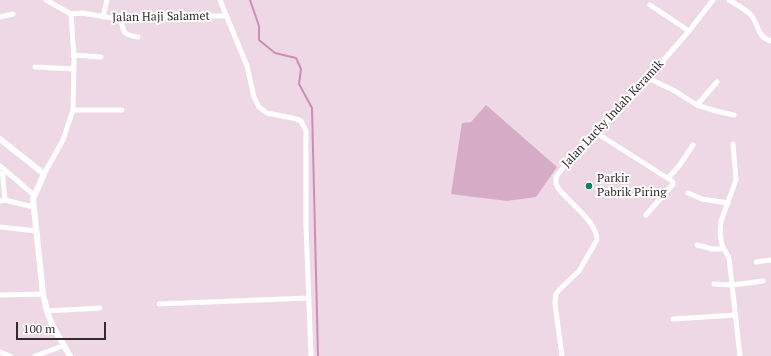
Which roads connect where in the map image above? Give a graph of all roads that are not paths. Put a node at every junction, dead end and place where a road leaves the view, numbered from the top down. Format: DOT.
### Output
graph roads {
  1 [pos="46,0"];
  2 [pos="107,0"];
  3 [pos="220,0"];
  4 [pos="713,0"];
  5 [pos="729,0"];
  6 [pos="650,5"];
  7 [pos="13,14"];
  8 [pos="71,14"];
  9 [pos="227,16"];
  10 [pos="0,17"];
  11 [pos="103,17"];
  12 [pos="121,19"];
  13 [pos="690,31"];
  14 [pos="138,37"];
  15 [pos="771,41"];
  16 [pos="74,55"];
  17 [pos="101,57"];
  18 [pos="34,67"];
  19 [pos="74,69"];
  20 [pos="648,78"];
  21 [pos="717,82"];
  22 [pos="697,105"];
  23 [pos="73,110"];
  24 [pos="122,110"];
  25 [pos="734,115"];
  26 [pos="595,132"];
  27 [pos="0,139"];
  28 [pos="733,144"];
  29 [pos="693,145"];
  30 [pos="0,166"];
  31 [pos="0,173"];
  32 [pos="44,174"];
  33 [pos="668,178"];
  34 [pos="688,193"];
  35 [pos="34,195"];
  36 [pos="3,201"];
  37 [pos="728,203"];
  38 [pos="33,207"];
  39 [pos="646,215"];
  40 [pos="0,227"];
  41 [pos="36,231"];
  42 [pos="698,245"];
  43 [pos="724,249"];
  44 [pos="771,260"];
  45 [pos="756,262"];
  46 [pos="763,281"];
  47 [pos="714,284"];
  48 [pos="732,285"];
  49 [pos="43,294"];
  50 [pos="0,295"];
  51 [pos="308,298"];
  52 [pos="159,304"];
  53 [pos="100,308"];
  54 [pos="47,311"];
  55 [pos="736,315"];
  56 [pos="673,319"];
  57 [pos="63,346"];
  58 [pos="0,352"];
  59 [pos="10,356"];
  60 [pos="35,356"];
  61 [pos="70,356"];
  62 [pos="311,356"];
  63 [pos="562,356"];
  64 [pos="740,356"];
  1 -- 8 [label="street"];
  2 -- 11 [label="street"];
  3 -- 9 [label="street"];
  4 -- 13 [label="street, Jalan Lucky Indah Keramik"];
  5 -- 15 [label="street"];
  6 -- 13 [label="street"];
  7 -- 10 [label="street"];
  8 -- 11 [label="street, Jalan Haji Salamet"];
  8 -- 16 [label="street"];
  9 -- 12 [label="street, Jalan Haji Salamet"];
  9 -- 51 [label="street"];
  11 -- 12 [label="street, Jalan Haji Salamet"];
  12 -- 14 [label="street"];
  13 -- 20 [label="street, Jalan Lucky Indah Keramik"];
  16 -- 17 [label="street"];
  16 -- 19 [label="street"];
  18 -- 19 [label="street"];
  19 -- 23 [label="street"];
  20 -- 22 [label="street"];
  20 -- 26 [label="street, Jalan Lucky Indah Keramik"];
  21 -- 22 [label="street"];
  22 -- 25 [label="street"];
  23 -- 24 [label="street"];
  23 -- 32 [label="street"];
  26 -- 33 [label="street"];
  26 -- 63 [label="street, Jalan Lucky Indah Keramik"];
  27 -- 32 [label="street"];
  28 -- 37 [label="street"];
  29 -- 33 [label="street"];
  30 -- 35 [label="street"];
  31 -- 36 [label="street"];
  32 -- 35 [label="street"];
  33 -- 39 [label="street"];
  34 -- 37 [label="street"];
  35 -- 38 [label="street"];
  36 -- 38 [label="street"];
  37 -- 43 [label="street"];
  38 -- 41 [label="street"];
  40 -- 41 [label="street"];
  41 -- 49 [label="street"];
  42 -- 43 [label="street"];
  43 -- 48 [label="street"];
  44 -- 45 [label="street"];
  46 -- 48 [label="street"];
  47 -- 48 [label="street"];
  48 -- 55 [label="street"];
  49 -- 50 [label="street"];
  49 -- 54 [label="street"];
  51 -- 52 [label="street"];
  51 -- 62 [label="street"];
  53 -- 54 [label="street"];
  54 -- 57 [label="street"];
  55 -- 56 [label="street"];
  55 -- 64 [label="street"];
  57 -- 60 [label="street"];
  57 -- 61 [label="street"];
  58 -- 59 [label="street"];
}
